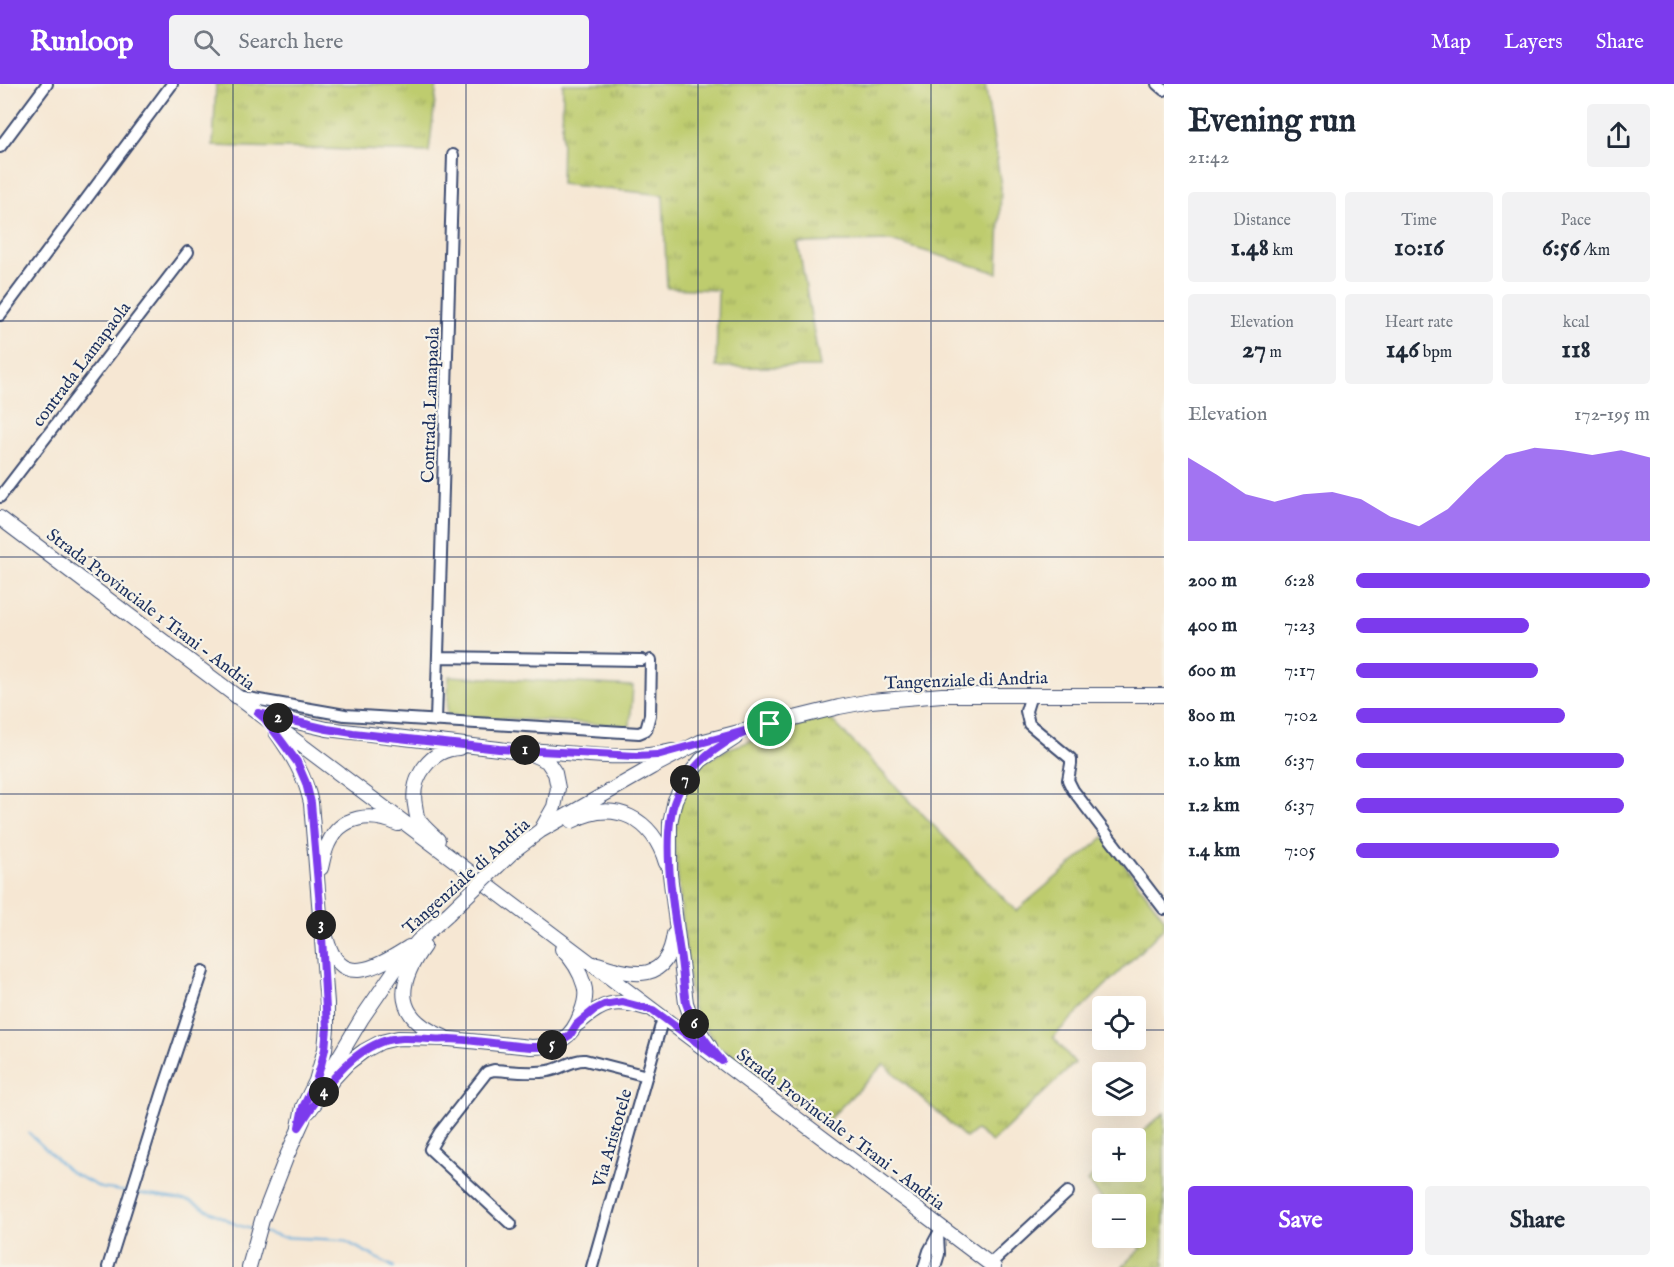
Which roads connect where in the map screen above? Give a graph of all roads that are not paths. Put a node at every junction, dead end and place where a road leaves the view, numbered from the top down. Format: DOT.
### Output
graph roads {
  1 [pos="47,84"];
  2 [pos="172,84"];
  3 [pos="1157,84"];
  4 [pos="1164,90"];
  5 [pos="0,147"];
  6 [pos="453,155"];
  7 [pos="188,252"];
  8 [pos="0,315"];
  9 [pos="0,497"];
  10 [pos="0,518"];
  11 [pos="439,657"];
  12 [pos="233,695"];
  13 [pos="1031,695"];
  14 [pos="1164,695"];
  15 [pos="262,716"];
  16 [pos="436,721"];
  17 [pos="770,724"];
  18 [pos="691,746"];
  19 [pos="480,747"];
  20 [pos="499,749"];
  21 [pos="540,831"];
  22 [pos="419,835"];
  23 [pos="517,848"];
  24 [pos="462,865"];
  25 [pos="670,874"];
  26 [pos="318,884"];
  27 [pos="1164,909"];
  28 [pos="321,918"];
  29 [pos="443,919"];
  30 [pos="532,919"];
  31 [pos="675,923"];
  32 [pos="418,941"];
  33 [pos="585,959"];
  34 [pos="203,971"];
  35 [pos="658,1014"];
  36 [pos="577,1024"];
  37 [pos="449,1039"];
  38 [pos="722,1061"];
  39 [pos="647,1076"];
  40 [pos="309,1111"];
  41 [pos="299,1127"];
  42 [pos="1068,1192"];
  43 [pos="511,1224"];
  44 [pos="940,1231"];
  45 [pos="992,1265"];
  46 [pos="108,1267"];
  47 [pos="249,1267"];
  48 [pos="592,1267"];
  49 [pos="924,1267"];
  50 [pos="935,1267"];
  1 -- 5 [label="street"];
  2 -- 8 [label="street"];
  3 -- 4 [label="street"];
  6 -- 11 [label="street, Contrada Lamapaola"];
  7 -- 9 [label="street, contrada Lamapaola"];
  10 -- 12 [label="main road, Strada Provinciale 1 Trani - Andria"];
  11 -- 16 [label="street, Contrada Lamapaola"];
  11 -- 16 [label="street"];
  12 -- 15 [label="main road, Strada Provinciale 1 Trani - Andria"];
  12 -- 16 [label="street"];
  13 -- 14 [label="main road, Tangenziale di Andria"];
  13 -- 17 [label="main road, Tangenziale di Andria"];
  13 -- 27 [label="street"];
  15 -- 19 [label="main road"];
  15 -- 22 [label="main road, Strada Provinciale 1 Trani - Andria"];
  15 -- 26 [label="main road"];
  17 -- 18 [label="main road, Tangenziale di Andria"];
  17 -- 25 [label="main road"];
  18 -- 20 [label="main road"];
  18 -- 21 [label="main road, Tangenziale di Andria"];
  19 -- 20 [label="main road"];
  19 -- 24 [label="main road"];
  20 -- 21 [label="main road"];
  21 -- 23 [label="main road, Tangenziale di Andria"];
  22 -- 24 [label="main road, Strada Provinciale 1 Trani - Andria"];
  22 -- 26 [label="main road"];
  23 -- 25 [label="main road"];
  23 -- 29 [label="main road, Tangenziale di Andria, bridge"];
  24 -- 30 [label="main road, Strada Provinciale 1 Trani - Andria"];
  25 -- 31 [label="main road"];
  26 -- 28 [label="main road"];
  28 -- 32 [label="main road"];
  28 -- 41 [label="main road"];
  29 -- 32 [label="main road, Tangenziale di Andria"];
  29 -- 37 [label="main road"];
  30 -- 33 [label="main road, Strada Provinciale 1 Trani - Andria"];
  30 -- 36 [label="main road"];
  31 -- 33 [label="main road"];
  31 -- 38 [label="main road"];
  32 -- 40 [label="main road, Tangenziale di Andria"];
  33 -- 35 [label="main road, Strada Provinciale 1 Trani - Andria"];
  34 -- 46 [label="street"];
  35 -- 36 [label="main road"];
  35 -- 38 [label="main road, Strada Provinciale 1 Trani - Andria"];
  35 -- 39 [label="street, Via Aristotele"];
  36 -- 37 [label="main road"];
  37 -- 40 [label="main road"];
  38 -- 44 [label="main road, Strada Provinciale 1 Trani - Andria"];
  39 -- 43 [label="street"];
  39 -- 48 [label="street, Via Aristotele"];
  40 -- 41 [label="main road, Tangenziale di Andria"];
  41 -- 47 [label="main road, Tangenziale di Andria"];
  42 -- 45 [label="street"];
  44 -- 45 [label="main road, Strada Provinciale 1 Trani - Andria"];
  44 -- 49 [label="street"];
  44 -- 50 [label="street"];
}
